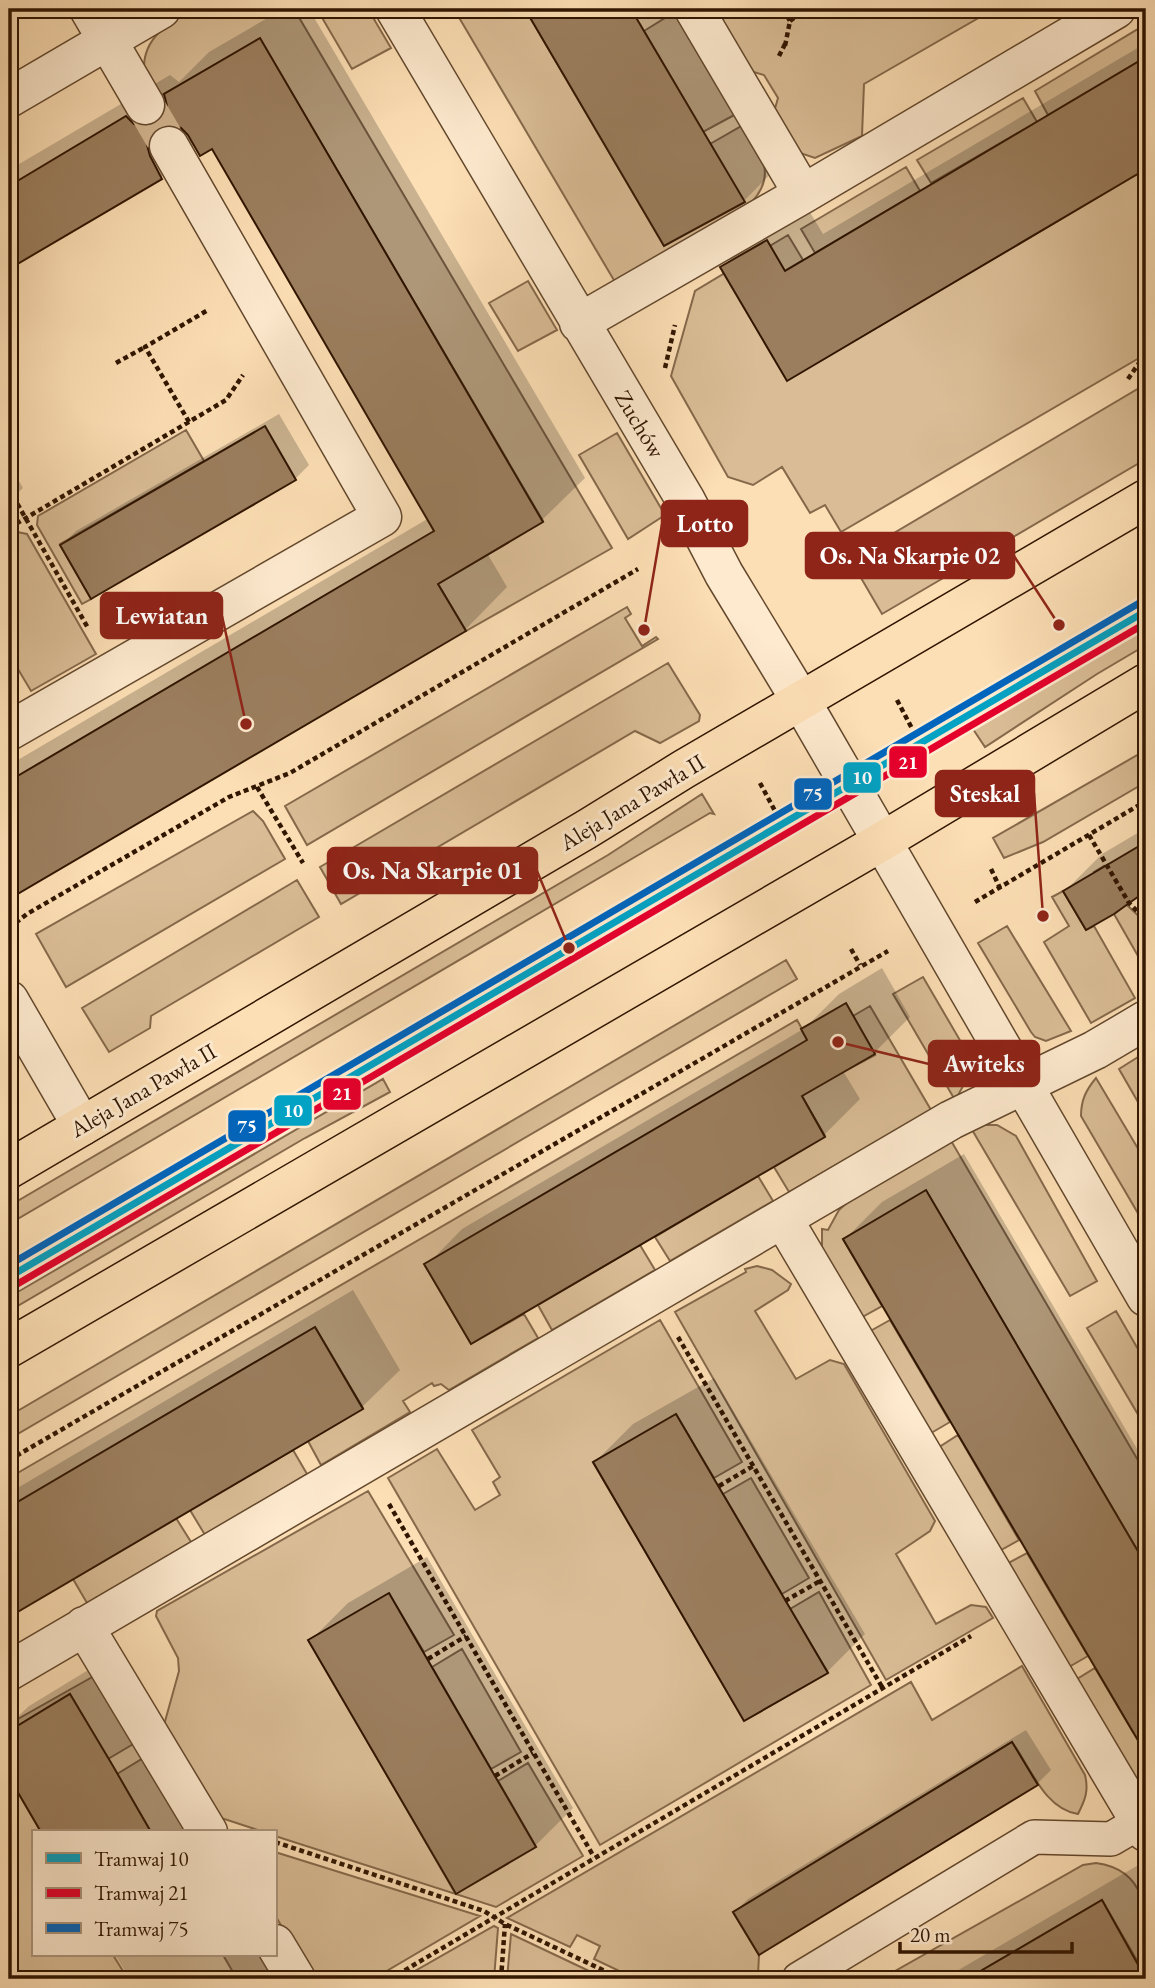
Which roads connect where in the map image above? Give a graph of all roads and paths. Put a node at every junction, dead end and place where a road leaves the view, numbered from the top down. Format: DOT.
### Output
graph roads {
  1 [pos="161,9"];
  2 [pos="395,9"];
  3 [pos="694,9"];
  4 [pos="783,9"];
  5 [pos="806,9"];
  6 [pos="1116,9"];
  7 [pos="790,21"];
  8 [pos="99,24"];
  9 [pos="785,44"];
  10 [pos="9,98"];
  11 [pos="145,105"];
  12 [pos="169,146"];
  13 [pos="803,194"];
  14 [pos="214,307"];
  15 [pos="678,315"];
  16 [pos="579,323"];
  17 [pos="145,347"];
  18 [pos="1146,352"];
  19 [pos="116,363"];
  20 [pos="665,369"];
  21 [pos="252,370"];
  22 [pos="1128,379"];
  23 [pos="189,422"];
  24 [pos="9,489"];
  25 [pos="1146,499"];
  26 [pos="26,518"];
  27 [pos="9,528"];
  28 [pos="638,569"];
  29 [pos="94,640"];
  30 [pos="1146,683"];
  31 [pos="801,701"];
  32 [pos="899,704"];
  33 [pos="9,732"];
  34 [pos="925,754"];
  35 [pos="257,786"];
  36 [pos="762,787"];
  37 [pos="1146,801"];
  38 [pos="787,834"];
  39 [pos="1089,835"];
  40 [pos="881,842"];
  41 [pos="303,863"];
  42 [pos="990,869"];
  43 [pos="1000,888"];
  44 [pos="966,907"];
  45 [pos="1146,920"];
  46 [pos="9,928"];
  47 [pos="893,948"];
  48 [pos="851,949"];
  49 [pos="860,965"];
  50 [pos="9,1000"];
  51 [pos="1146,1020"];
  52 [pos="1021,1084"];
  53 [pos="82,1126"];
  54 [pos="9,1169"];
  55 [pos="783,1219"];
  56 [pos="653,1294"];
  57 [pos="1146,1297"];
  58 [pos="9,1348"];
  59 [pos="9,1460"];
  60 [pos="753,1465"];
  61 [pos="719,1486"];
  62 [pos="386,1499"];
  63 [pos="820,1581"];
  64 [pos="785,1601"];
  65 [pos="85,1626"];
  66 [pos="978,1631"];
  67 [pos="466,1636"];
  68 [pos="428,1659"];
  69 [pos="9,1671"];
  70 [pos="882,1688"];
  71 [pos="533,1753"];
  72 [pos="495,1776"];
  73 [pos="1144,1824"];
  74 [pos="207,1830"];
  75 [pos="276,1842"];
  76 [pos="594,1857"];
  77 [pos="495,1917"];
  78 [pos="505,1924"];
  79 [pos="276,1946"];
  80 [pos="296,1979"];
  81 [pos="390,1979"];
  82 [pos="501,1979"];
  83 [pos="622,1979"];
  84 [pos="799,1979"];
  1 -- 8 [label="street"];
  2 -- 16 [label="street, Zuchów"];
  3 -- 13 [label="street"];
  4 -- 7 [label="path"];
  5 -- 7 [label="path"];
  6 -- 13 [label="street"];
  7 -- 9 [label="path"];
  8 -- 10 [label="street"];
  8 -- 11 [label="street"];
  12 -- 33 [label="street"];
  13 -- 16 [label="street"];
  14 -- 17 [label="path"];
  15 -- 20 [label="path"];
  16 -- 31 [label="street, Zuchów"];
  17 -- 19 [label="path"];
  17 -- 23 [label="path"];
  18 -- 22 [label="path"];
  21 -- 23 [label="path"];
  23 -- 26 [label="path"];
  24 -- 26 [label="path"];
  25 -- 31 [label="main road, Aleja Jana Pawła II"];
  26 -- 27 [label="path"];
  26 -- 29 [label="path"];
  28 -- 35 [label="path"];
  30 -- 40 [label="main road"];
  31 -- 40 [label="street, Zuchów"];
  31 -- 53 [label="main road, Aleja Jana Pawła II"];
  32 -- 34 [label="path"];
  35 -- 41 [label="path"];
  35 -- 46 [label="path"];
  36 -- 38 [label="path"];
  37 -- 39 [label="path"];
  39 -- 43 [label="path"];
  39 -- 45 [label="path"];
  40 -- 52 [label="street, Zuchów"];
  40 -- 58 [label="main road"];
  42 -- 43 [label="path"];
  43 -- 44 [label="path"];
  47 -- 49 [label="path"];
  48 -- 49 [label="path"];
  49 -- 59 [label="path"];
  50 -- 53 [label="street"];
  51 -- 52 [label="street"];
  52 -- 55 [label="street"];
  52 -- 57 [label="street, Zuchów"];
  53 -- 54 [label="main road, Aleja Jana Pawła II"];
  55 -- 56 [label="street"];
  55 -- 73 [label="street"];
  56 -- 60 [label="path"];
  56 -- 65 [label="street"];
  60 -- 61 [label="path"];
  60 -- 63 [label="path"];
  62 -- 67 [label="path"];
  63 -- 64 [label="path"];
  63 -- 70 [label="path"];
  65 -- 69 [label="street"];
  65 -- 74 [label="street"];
  66 -- 70 [label="path"];
  67 -- 68 [label="path"];
  67 -- 71 [label="path"];
  70 -- 76 [label="path"];
  71 -- 72 [label="path"];
  71 -- 76 [label="path"];
  73 -- 84 [label="lane"];
  75 -- 77 [label="path"];
  76 -- 77 [label="path"];
  77 -- 78 [label="path"];
  77 -- 81 [label="path"];
  78 -- 82 [label="path"];
  78 -- 83 [label="path"];
  79 -- 80 [label="street"];
}
